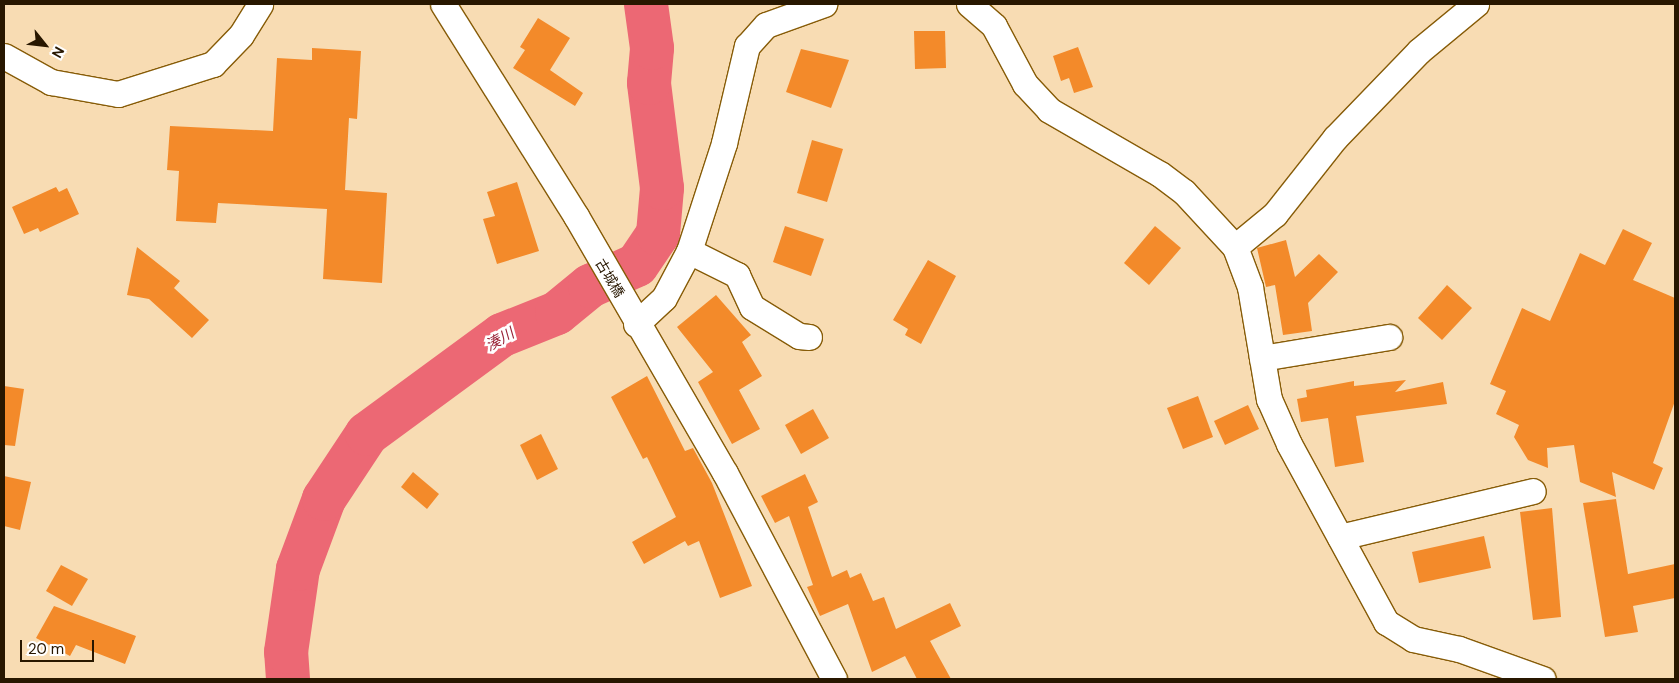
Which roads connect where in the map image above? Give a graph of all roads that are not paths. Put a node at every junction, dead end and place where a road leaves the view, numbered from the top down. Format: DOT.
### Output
graph roads {
  1 [pos="260,4"];
  2 [pos="443,4"];
  3 [pos="824,4"];
  4 [pos="969,4"];
  5 [pos="1476,4"];
  6 [pos="4,56"];
  7 [pos="1235,247"];
  8 [pos="689,251"];
  9 [pos="632,316"];
  10 [pos="809,337"];
  11 [pos="1389,337"];
  12 [pos="1262,358"];
  13 [pos="1533,491"];
  14 [pos="1340,537"];
  15 [pos="834,679"];
  16 [pos="1542,679"];
  1 -- 6 [label="street"];
  2 -- 9 [label="street, 古城橋"];
  3 -- 8 [label="street"];
  4 -- 7 [label="street"];
  5 -- 7 [label="street"];
  7 -- 12 [label="street"];
  8 -- 9 [label="street"];
  8 -- 10 [label="street"];
  9 -- 15 [label="street, 古城橋"];
  11 -- 12 [label="street"];
  12 -- 14 [label="street"];
  13 -- 14 [label="street"];
  14 -- 16 [label="street"];
}
